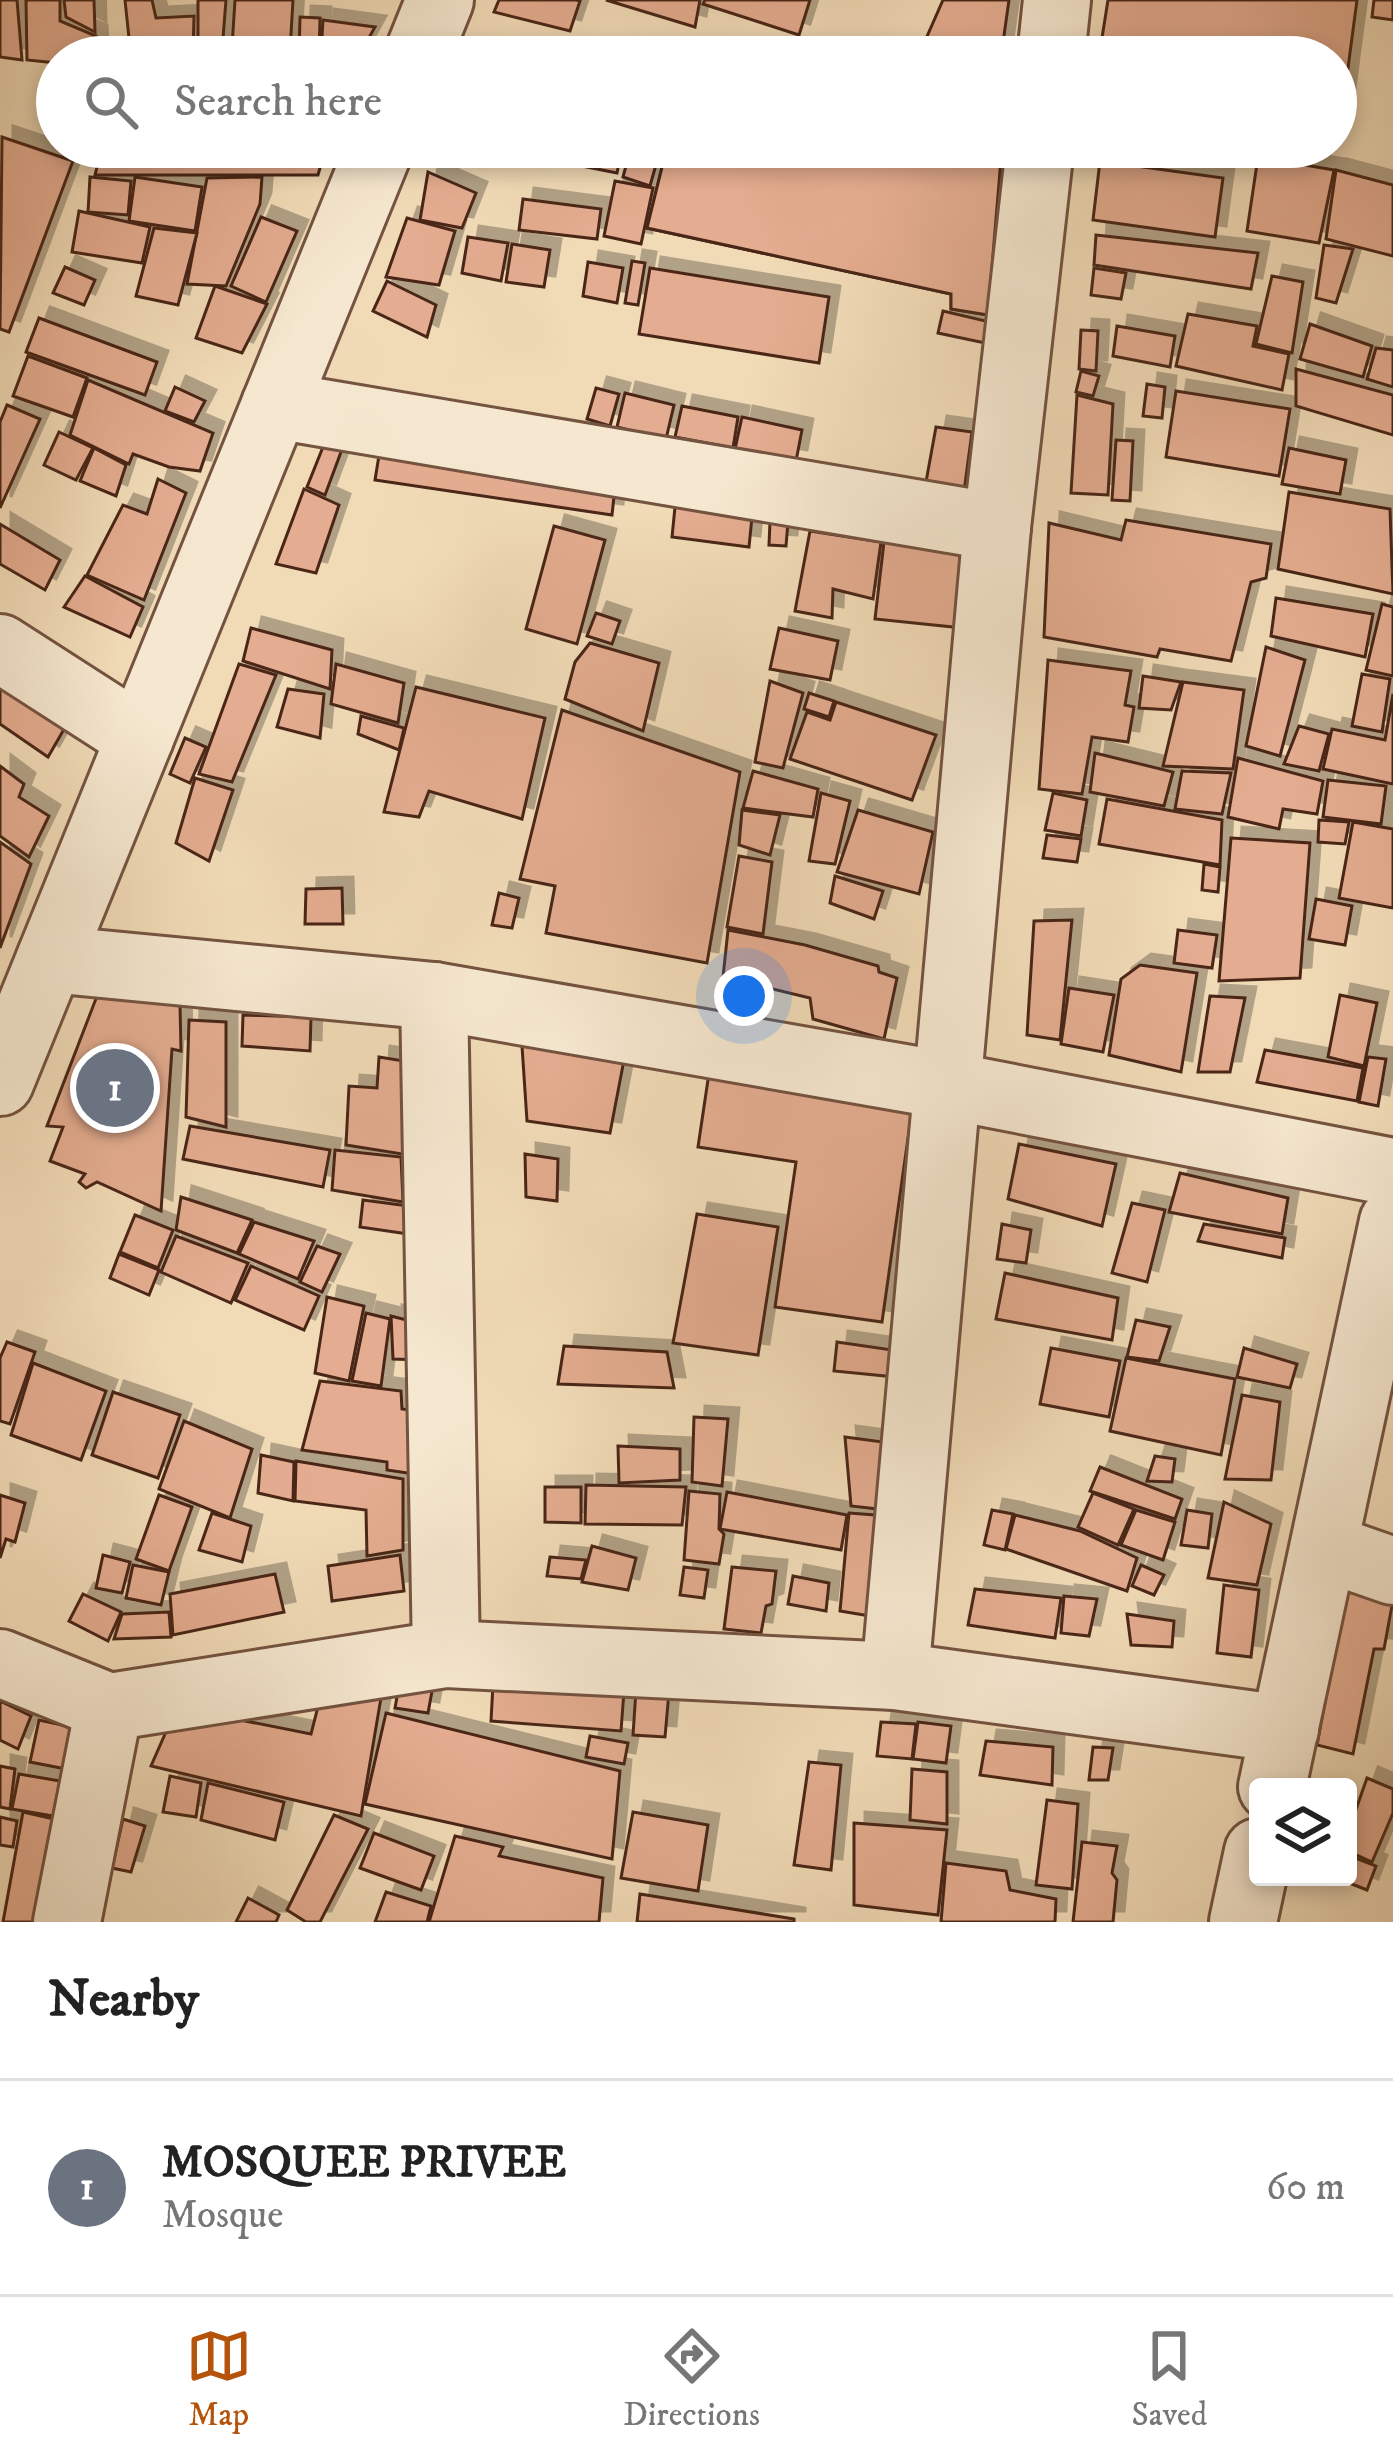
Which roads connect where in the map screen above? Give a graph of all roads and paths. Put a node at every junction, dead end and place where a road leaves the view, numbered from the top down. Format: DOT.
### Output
graph roads {
  1 [pos="440,0"];
  2 [pos="1058,0"];
  3 [pos="425,36"];
  4 [pos="1054,36"];
  5 [pos="371,168"];
  6 [pos="1038,168"];
  7 [pos="275,405"];
  8 [pos="997,527"];
  9 [pos="0,649"];
  10 [pos="140,738"];
  11 [pos="50,959"];
  12 [pos="434,996"];
  13 [pos="0,1082"];
  14 [pos="950,1086"];
  15 [pos="1393,1172"];
  16 [pos="1393,1222"];
  17 [pos="1324,1547"];
  18 [pos="1393,1570"];
  19 [pos="446,1654"];
  20 [pos="0,1663"];
  21 [pos="895,1676"];
  22 [pos="109,1707"];
  23 [pos="1278,1758"];
  24 [pos="1251,1886"];
  25 [pos="67,1922"];
  26 [pos="1243,1922"];
  1 -- 3 [label="street"];
  2 -- 4 [label="street"];
  5 -- 7 [label="street"];
  6 -- 8 [label="street"];
  7 -- 8 [label="street"];
  7 -- 10 [label="street"];
  8 -- 14 [label="street"];
  9 -- 10 [label="street"];
  10 -- 11 [label="street"];
  11 -- 12 [label="street"];
  11 -- 13 [label="street"];
  12 -- 14 [label="street"];
  12 -- 19 [label="street"];
  14 -- 15 [label="street"];
  14 -- 21 [label="street"];
  16 -- 17 [label="street"];
  17 -- 18 [label="street"];
  17 -- 23 [label="street"];
  19 -- 21 [label="street"];
  19 -- 22 [label="street"];
  20 -- 22 [label="street"];
  21 -- 23 [label="street"];
  22 -- 25 [label="street"];
  24 -- 26 [label="street"];
}
